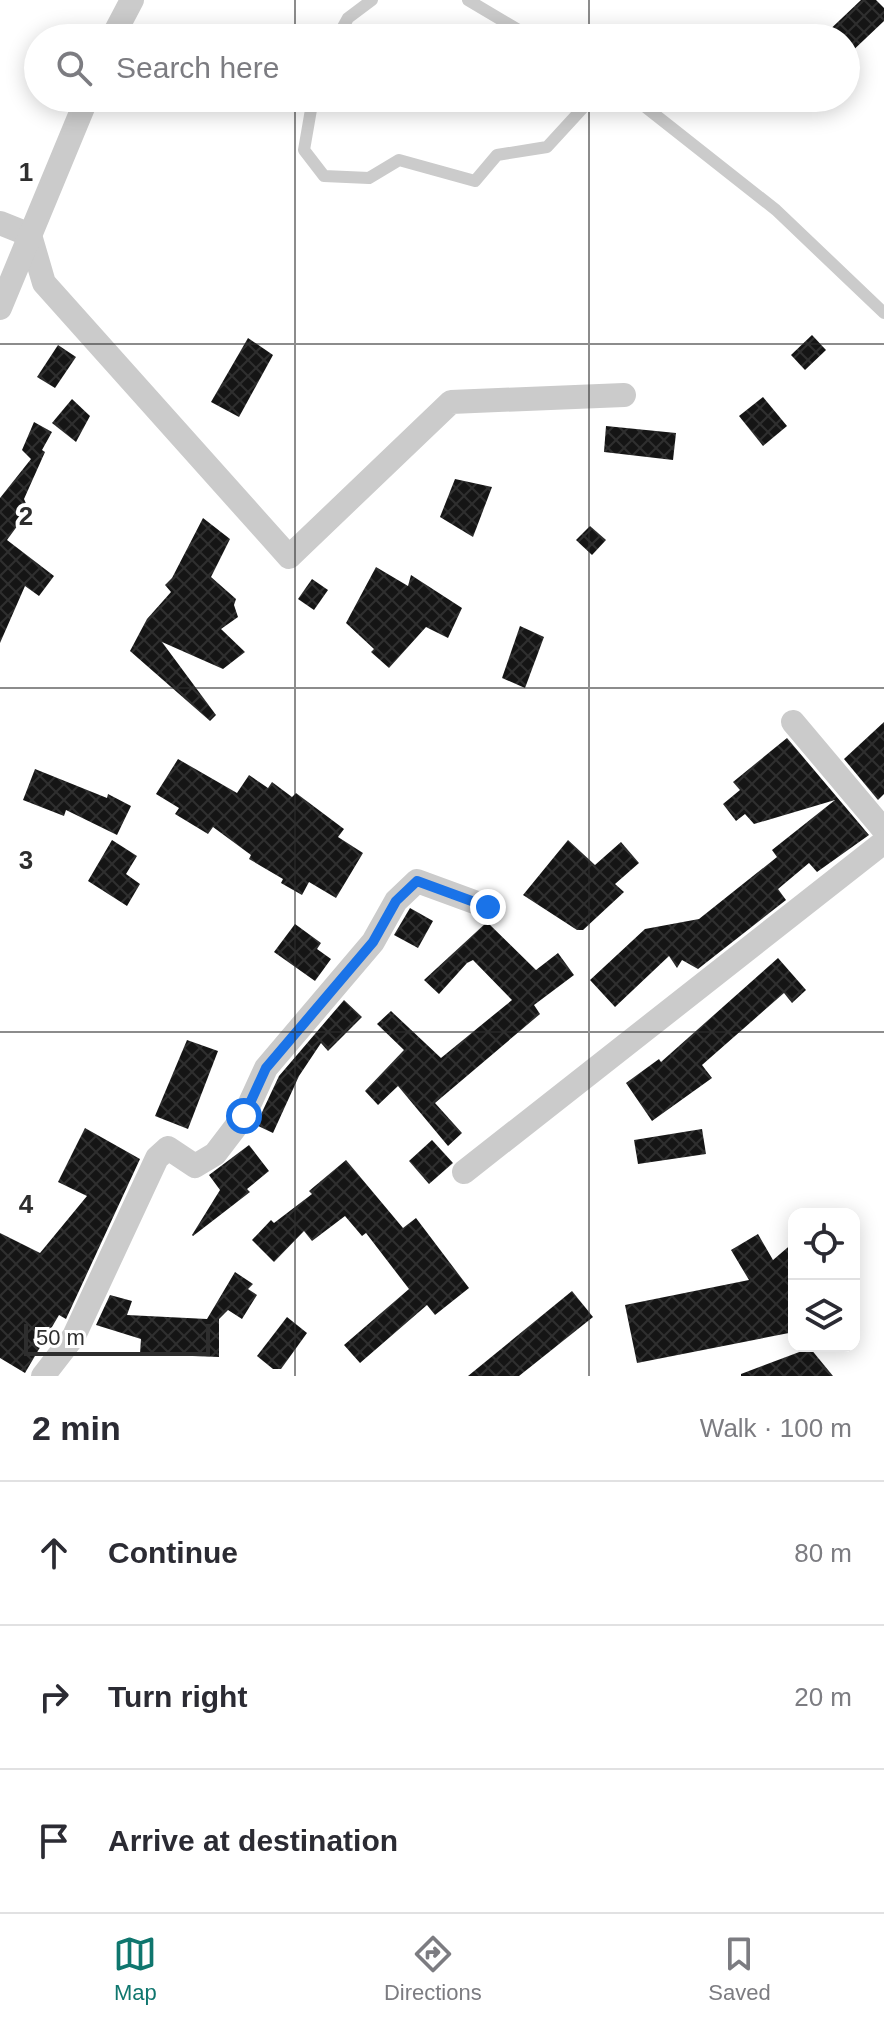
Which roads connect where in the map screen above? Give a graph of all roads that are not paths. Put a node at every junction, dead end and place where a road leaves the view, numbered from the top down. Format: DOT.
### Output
graph roads {
  1 [pos="132,0"];
  2 [pos="372,0"];
  3 [pos="468,0"];
  4 [pos="119,24"];
  5 [pos="345,24"];
  6 [pos="508,24"];
  7 [pos="81,112"];
  8 [pos="311,112"];
  9 [pos="579,112"];
  10 [pos="652,112"];
  11 [pos="0,223"];
  12 [pos="30,235"];
  13 [pos="0,308"];
  14 [pos="884,313"];
  15 [pos="624,395"];
  16 [pos="793,722"];
  17 [pos="884,830"];
  18 [pos="884,842"];
  19 [pos="488,907"];
  20 [pos="464,1172"];
  21 [pos="43,1376"];
  1 -- 4 [label="street"];
  2 -- 5 [label="lane"];
  3 -- 6 [label="lane"];
  7 -- 12 [label="street"];
  8 -- 9 [label="lane"];
  10 -- 14 [label="lane"];
  11 -- 12 [label="street"];
  12 -- 13 [label="street"];
  12 -- 15 [label="street"];
  16 -- 17 [label="street"];
  18 -- 20 [label="street"];
  19 -- 21 [label="street"];
}
